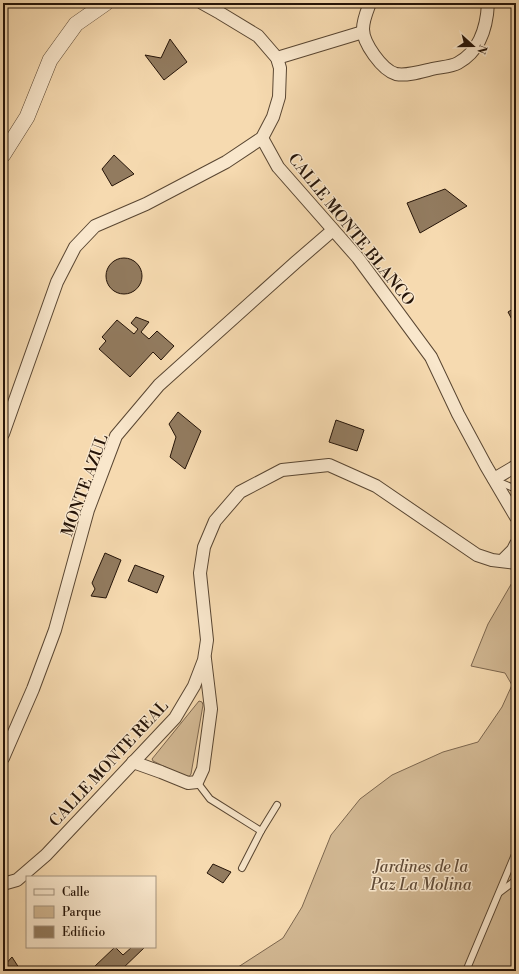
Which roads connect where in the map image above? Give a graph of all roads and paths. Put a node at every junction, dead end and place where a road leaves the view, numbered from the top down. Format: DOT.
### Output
graph roads {
  1 [pos="106,3"];
  2 [pos="370,3"];
  3 [pos="488,3"];
  4 [pos="203,4"];
  5 [pos="362,32"];
  6 [pos="277,58"];
  7 [pos="262,138"];
  8 [pos="3,155"];
  9 [pos="333,230"];
  10 [pos="3,434"];
  11 [pos="516,466"];
  12 [pos="494,479"];
  13 [pos="516,489"];
  14 [pos="516,517"];
  15 [pos="516,544"];
  16 [pos="502,561"];
  17 [pos="516,563"];
  18 [pos="205,655"];
  19 [pos="3,758"];
  20 [pos="133,762"];
  21 [pos="197,782"];
  22 [pos="277,805"];
  23 [pos="261,831"];
  24 [pos="516,852"];
  25 [pos="242,868"];
  26 [pos="516,880"];
  27 [pos="3,884"];
  28 [pos="499,893"];
  29 [pos="466,971"];
  1 -- 8 [label="street"];
  2 -- 5 [label="street"];
  3 -- 5 [label="street"];
  4 -- 6 [label="street"];
  5 -- 6 [label="street"];
  6 -- 7 [label="street"];
  7 -- 9 [label="street, CALLE MONTE BLANCO"];
  7 -- 10 [label="street"];
  9 -- 12 [label="street, CALLE MONTE BLANCO"];
  9 -- 19 [label="street, MONTE AZUL"];
  11 -- 12 [label="street"];
  12 -- 13 [label="lane"];
  12 -- 14 [label="street, CALLE MONTE BLANCO"];
  15 -- 16 [label="street"];
  16 -- 17 [label="street, CALLE MONTE REAL"];
  16 -- 18 [label="street, CALLE MONTE REAL"];
  18 -- 20 [label="street, CALLE MONTE REAL"];
  18 -- 21 [label="street"];
  20 -- 21 [label="street"];
  20 -- 27 [label="street, CALLE MONTE REAL"];
  21 -- 23 [label="lane"];
  22 -- 23 [label="lane"];
  23 -- 25 [label="lane"];
  24 -- 28 [label="lane"];
  26 -- 28 [label="lane"];
  28 -- 29 [label="lane"];
}
